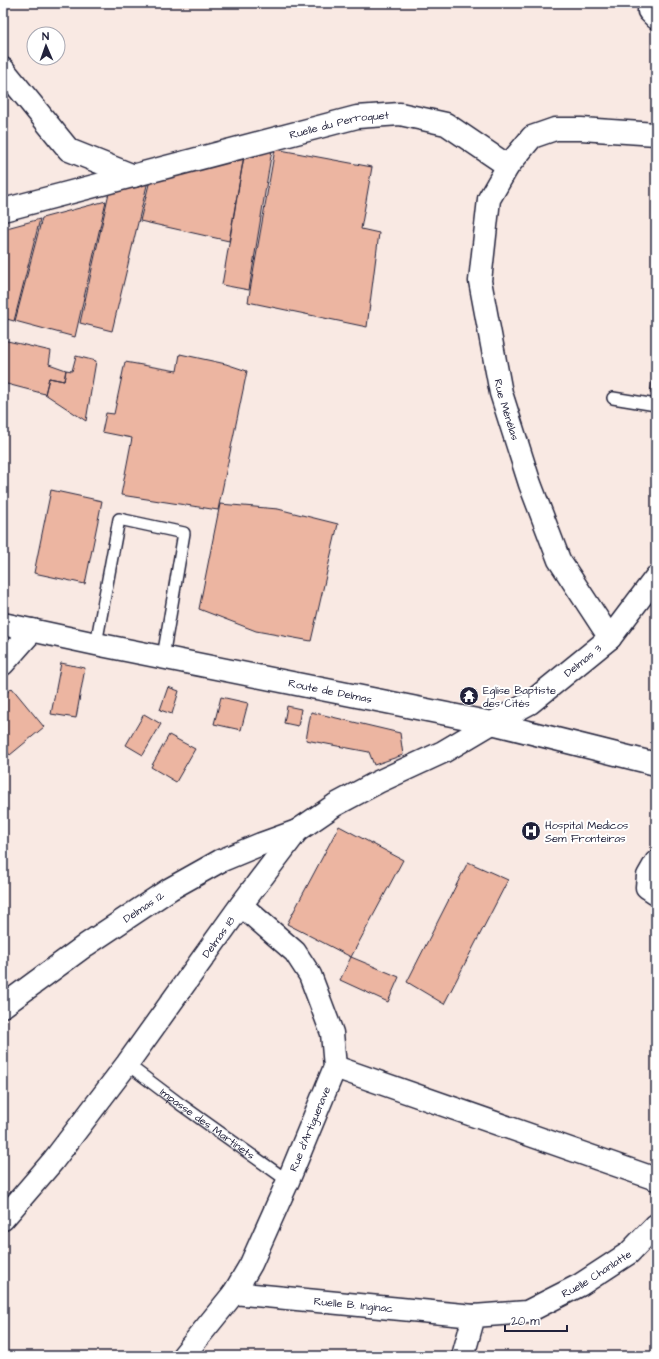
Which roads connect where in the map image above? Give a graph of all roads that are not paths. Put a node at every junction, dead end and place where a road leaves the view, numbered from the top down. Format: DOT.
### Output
graph roads {
  1 [pos="651,3"];
  2 [pos="656,18"];
  3 [pos="3,70"];
  4 [pos="656,134"];
  5 [pos="508,166"];
  6 [pos="134,176"];
  7 [pos="3,210"];
  8 [pos="613,398"];
  9 [pos="656,405"];
  10 [pos="656,577"];
  11 [pos="3,624"];
  12 [pos="33,630"];
  13 [pos="610,638"];
  14 [pos="96,644"];
  15 [pos="163,657"];
  16 [pos="3,664"];
  17 [pos="492,723"];
  18 [pos="656,764"];
  19 [pos="297,831"];
  20 [pos="656,862"];
  21 [pos="656,893"];
  22 [pos="241,905"];
  23 [pos="3,1006"];
  24 [pos="127,1064"];
  25 [pos="335,1067"];
  26 [pos="656,1179"];
  27 [pos="288,1180"];
  28 [pos="3,1219"];
  29 [pos="656,1225"];
  30 [pos="234,1293"];
  31 [pos="474,1316"];
  32 [pos="470,1354"];
  33 [pos="183,1356"];
  1 -- 2 [label="street"];
  3 -- 6 [label="street"];
  4 -- 5 [label="street"];
  5 -- 6 [label="street, Ruelle du Perroquet"];
  5 -- 13 [label="street, Rue Ménélas"];
  6 -- 7 [label="street, Ruelle du Perroquet"];
  8 -- 9 [label="lane"];
  10 -- 13 [label="street, Delmas 3"];
  11 -- 12 [label="street, Route de Delmas"];
  12 -- 14 [label="street, Route de Delmas"];
  12 -- 16 [label="street"];
  13 -- 17 [label="street, Delmas 3"];
  14 -- 15 [label="street, Route de Delmas"];
  14 -- 15 [label="lane"];
  15 -- 17 [label="street, Route de Delmas"];
  17 -- 18 [label="street, Route de Delmas"];
  17 -- 19 [label="street, Delmas 18"];
  19 -- 22 [label="street, Delmas 18"];
  19 -- 23 [label="street, Delmas 12"];
  20 -- 21 [label="street"];
  22 -- 24 [label="street, Delmas 18"];
  22 -- 25 [label="street, Rue d'Artiguenave"];
  24 -- 27 [label="lane, Impasse des Martinets"];
  24 -- 28 [label="street, Delmas 18"];
  25 -- 26 [label="street"];
  25 -- 27 [label="street, Rue d'Artiguenave"];
  27 -- 30 [label="street, Rue d'Artiguenave"];
  29 -- 31 [label="street, Ruelle Chanlatte"];
  30 -- 31 [label="street, Ruelle B. Inginac"];
  30 -- 33 [label="street, Rue d'Artiguenave"];
  31 -- 32 [label="street"];
}
